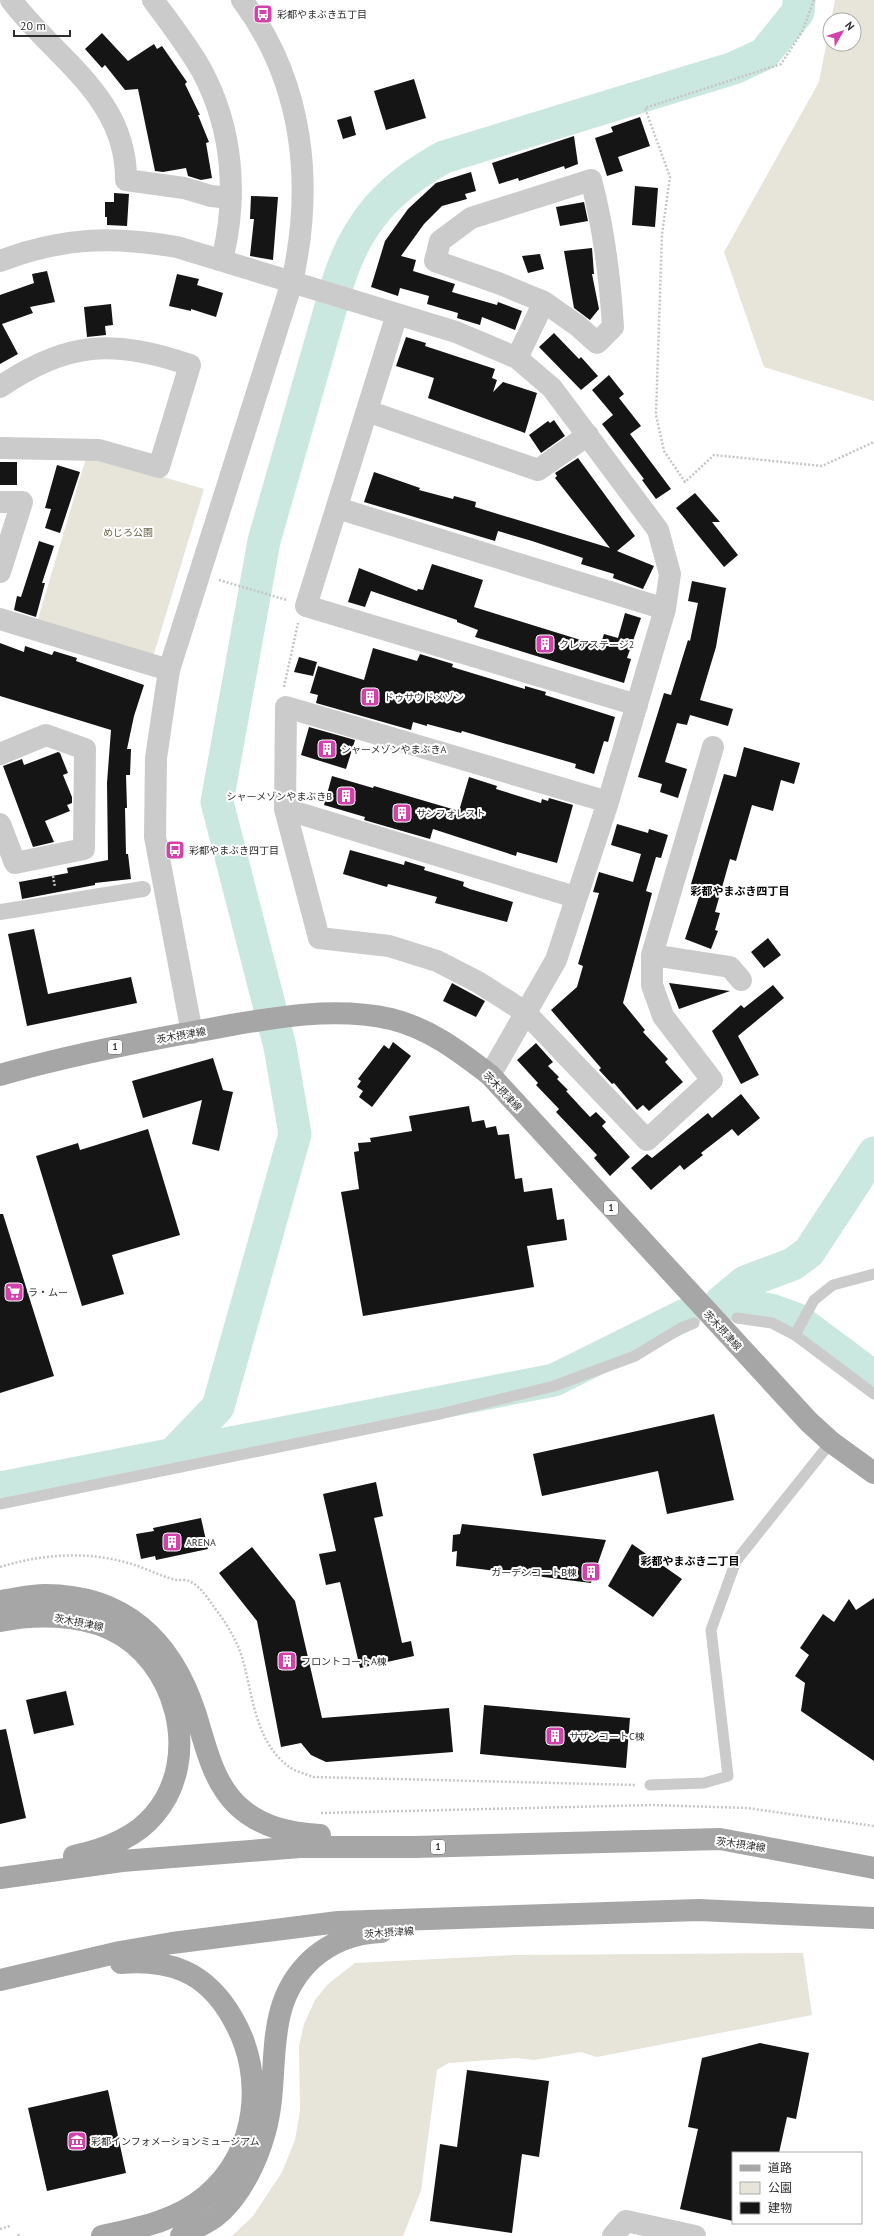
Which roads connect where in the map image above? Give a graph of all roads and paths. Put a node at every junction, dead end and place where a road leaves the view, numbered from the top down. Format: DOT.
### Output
graph roads {
  1 [pos="11,0"];
  2 [pos="154,0"];
  3 [pos="242,0"];
  4 [pos="814,0"];
  5 [pos="231,198"];
  6 [pos="222,260"];
  7 [pos="0,261"];
  8 [pos="292,282"];
  9 [pos="544,302"];
  10 [pos="396,314"];
  11 [pos="517,358"];
  12 [pos="0,386"];
  13 [pos="367,411"];
  14 [pos="588,435"];
  15 [pos="874,442"];
  16 [pos="0,448"];
  17 [pos="0,502"];
  18 [pos="337,508"];
  19 [pos="0,572"];
  20 [pos="217,579"];
  21 [pos="306,606"];
  22 [pos="665,609"];
  23 [pos="0,619"];
  24 [pos="295,632"];
  25 [pos="169,670"];
  26 [pos="283,692"];
  27 [pos="636,705"];
  28 [pos="713,747"];
  29 [pos="0,754"];
  30 [pos="608,802"];
  31 [pos="285,809"];
  32 [pos="0,824"];
  33 [pos="49,856"];
  34 [pos="143,889"];
  35 [pos="575,897"];
  36 [pos="58,902"];
  37 [pos="0,912"];
  38 [pos="652,955"];
  39 [pos="741,980"];
  40 [pos="525,1012"];
  41 [pos="192,1033"];
  42 [pos="0,1075"];
  43 [pos="490,1075"];
  44 [pos="874,1274"];
  45 [pos="737,1318"];
  46 [pos="694,1323"];
  47 [pos="796,1334"];
  48 [pos="874,1394"];
  49 [pos="831,1442"];
  50 [pos="874,1473"];
  51 [pos="0,1504"];
  52 [pos="0,1567"];
  53 [pos="0,1601"];
  54 [pos="0,1621"];
  55 [pos="650,1785"];
  56 [pos="314,1814"];
  57 [pos="874,1826"];
  58 [pos="415,1847"];
  59 [pos="0,1868"];
  60 [pos="874,1868"];
  61 [pos="0,1878"];
  62 [pos="699,1910"];
  63 [pos="874,1918"];
  64 [pos="42,1972"];
  65 [pos="0,1980"];
  66 [pos="10,2226"];
  67 [pos="0,2229"];
  68 [pos="102,2236"];
  69 [pos="181,2236"];
  70 [pos="613,2236"];
  71 [pos="695,2236"];
  1 -- 5 [label="street"];
  2 -- 5 [label="street"];
  3 -- 8 [label="street"];
  4 -- 15 [label="path"];
  5 -- 6 [label="street"];
  6 -- 7 [label="street"];
  6 -- 8 [label="street"];
  8 -- 10 [label="street"];
  8 -- 25 [label="street"];
  9 -- 9 [label="street"];
  9 -- 11 [label="street"];
  10 -- 11 [label="street"];
  10 -- 13 [label="street"];
  11 -- 14 [label="street"];
  12 -- 16 [label="street"];
  13 -- 14 [label="street"];
  13 -- 18 [label="street"];
  14 -- 22 [label="street"];
  17 -- 19 [label="street"];
  18 -- 21 [label="street"];
  18 -- 22 [label="street"];
  20 -- 21 [label="path"];
  21 -- 27 [label="street"];
  22 -- 27 [label="street"];
  23 -- 25 [label="street"];
  24 -- 26 [label="path"];
  25 -- 41 [label="street"];
  27 -- 30 [label="street"];
  28 -- 38 [label="street"];
  29 -- 33 [label="street"];
  30 -- 31 [label="street"];
  30 -- 35 [label="street"];
  31 -- 35 [label="street"];
  31 -- 40 [label="street"];
  32 -- 33 [label="street"];
  33 -- 36 [label="path"];
  34 -- 36 [label="street"];
  35 -- 40 [label="street"];
  36 -- 37 [label="street"];
  38 -- 39 [label="street"];
  38 -- 40 [label="street"];
  40 -- 43 [label="street"];
  41 -- 42 [label="main road, 茨木摂津線 / 1"];
  41 -- 43 [label="main road, 茨木摂津線 / 1"];
  43 -- 49 [label="main road, 茨木摂津線 / 1"];
  44 -- 47 [label="lane"];
  45 -- 47 [label="lane"];
  46 -- 51 [label="lane"];
  47 -- 48 [label="lane"];
  49 -- 50 [label="main road, 茨木摂津線 / 1"];
  49 -- 55 [label="lane"];
  52 -- 55 [label="path"];
  53 -- 58 [label="main road, 茨木摂津線 / 1"];
  54 -- 59 [label="main road, 茨木摂津線"];
  56 -- 57 [label="path"];
  58 -- 60 [label="main road, 茨木摂津線 / 1"];
  58 -- 61 [label="main road, 茨木摂津線 / 1"];
  62 -- 63 [label="main road, 茨木摂津線"];
  62 -- 64 [label="main road, 茨木摂津線"];
  62 -- 69 [label="main road, 茨木摂津線"];
  64 -- 65 [label="main road, 茨木摂津線"];
  64 -- 68 [label="main road, 茨木摂津線"];
  66 -- 67 [label="path"];
  70 -- 71 [label="street"];
}
